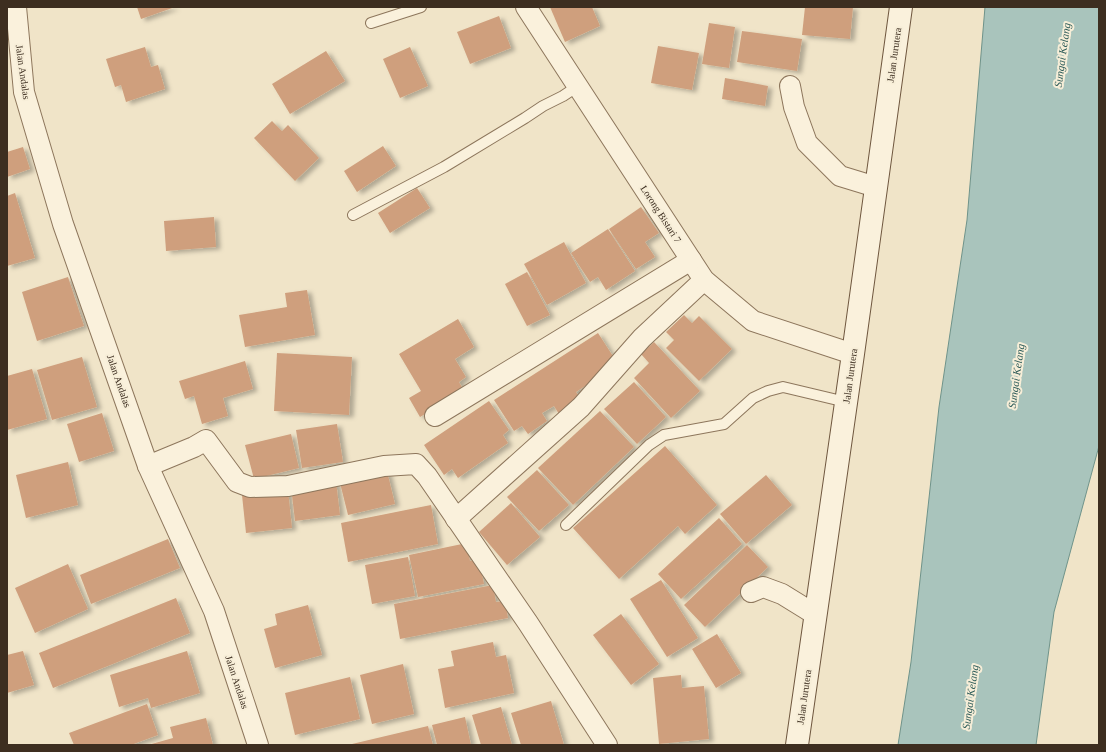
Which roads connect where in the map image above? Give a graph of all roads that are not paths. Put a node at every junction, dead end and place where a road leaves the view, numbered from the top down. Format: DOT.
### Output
graph roads {
  1 [pos="16,7"];
  2 [pos="421,7"];
  3 [pos="526,7"];
  4 [pos="901,7"];
  5 [pos="371,23"];
  6 [pos="578,86"];
  7 [pos="790,86"];
  8 [pos="876,187"];
  9 [pos="354,215"];
  10 [pos="691,260"];
  11 [pos="704,280"];
  12 [pos="853,354"];
  13 [pos="846,402"];
  14 [pos="435,416"];
  15 [pos="148,466"];
  16 [pos="456,519"];
  17 [pos="566,525"];
  18 [pos="751,592"];
  19 [pos="816,615"];
  20 [pos="258,745"];
  21 [pos="606,745"];
  22 [pos="797,745"];
  1 -- 15 [label="street, Jalan Andalas"];
  2 -- 5 [label="lane"];
  3 -- 6 [label="street, Lorong Bistari 7"];
  4 -- 8 [label="street, Jalan Jurutera"];
  6 -- 9 [label="lane"];
  6 -- 10 [label="street, Lorong Bistari 7"];
  7 -- 8 [label="street"];
  8 -- 12 [label="street, Jalan Jurutera"];
  10 -- 11 [label="street, Lorong Bistari 7"];
  10 -- 14 [label="street"];
  11 -- 12 [label="street, Lorong Bistari 7"];
  11 -- 16 [label="street"];
  12 -- 13 [label="street, Jalan Jurutera"];
  13 -- 17 [label="lane"];
  13 -- 19 [label="street, Jalan Jurutera"];
  15 -- 16 [label="street"];
  15 -- 20 [label="street, Jalan Andalas"];
  16 -- 21 [label="street"];
  18 -- 19 [label="street"];
  19 -- 22 [label="street, Jalan Jurutera"];
}
